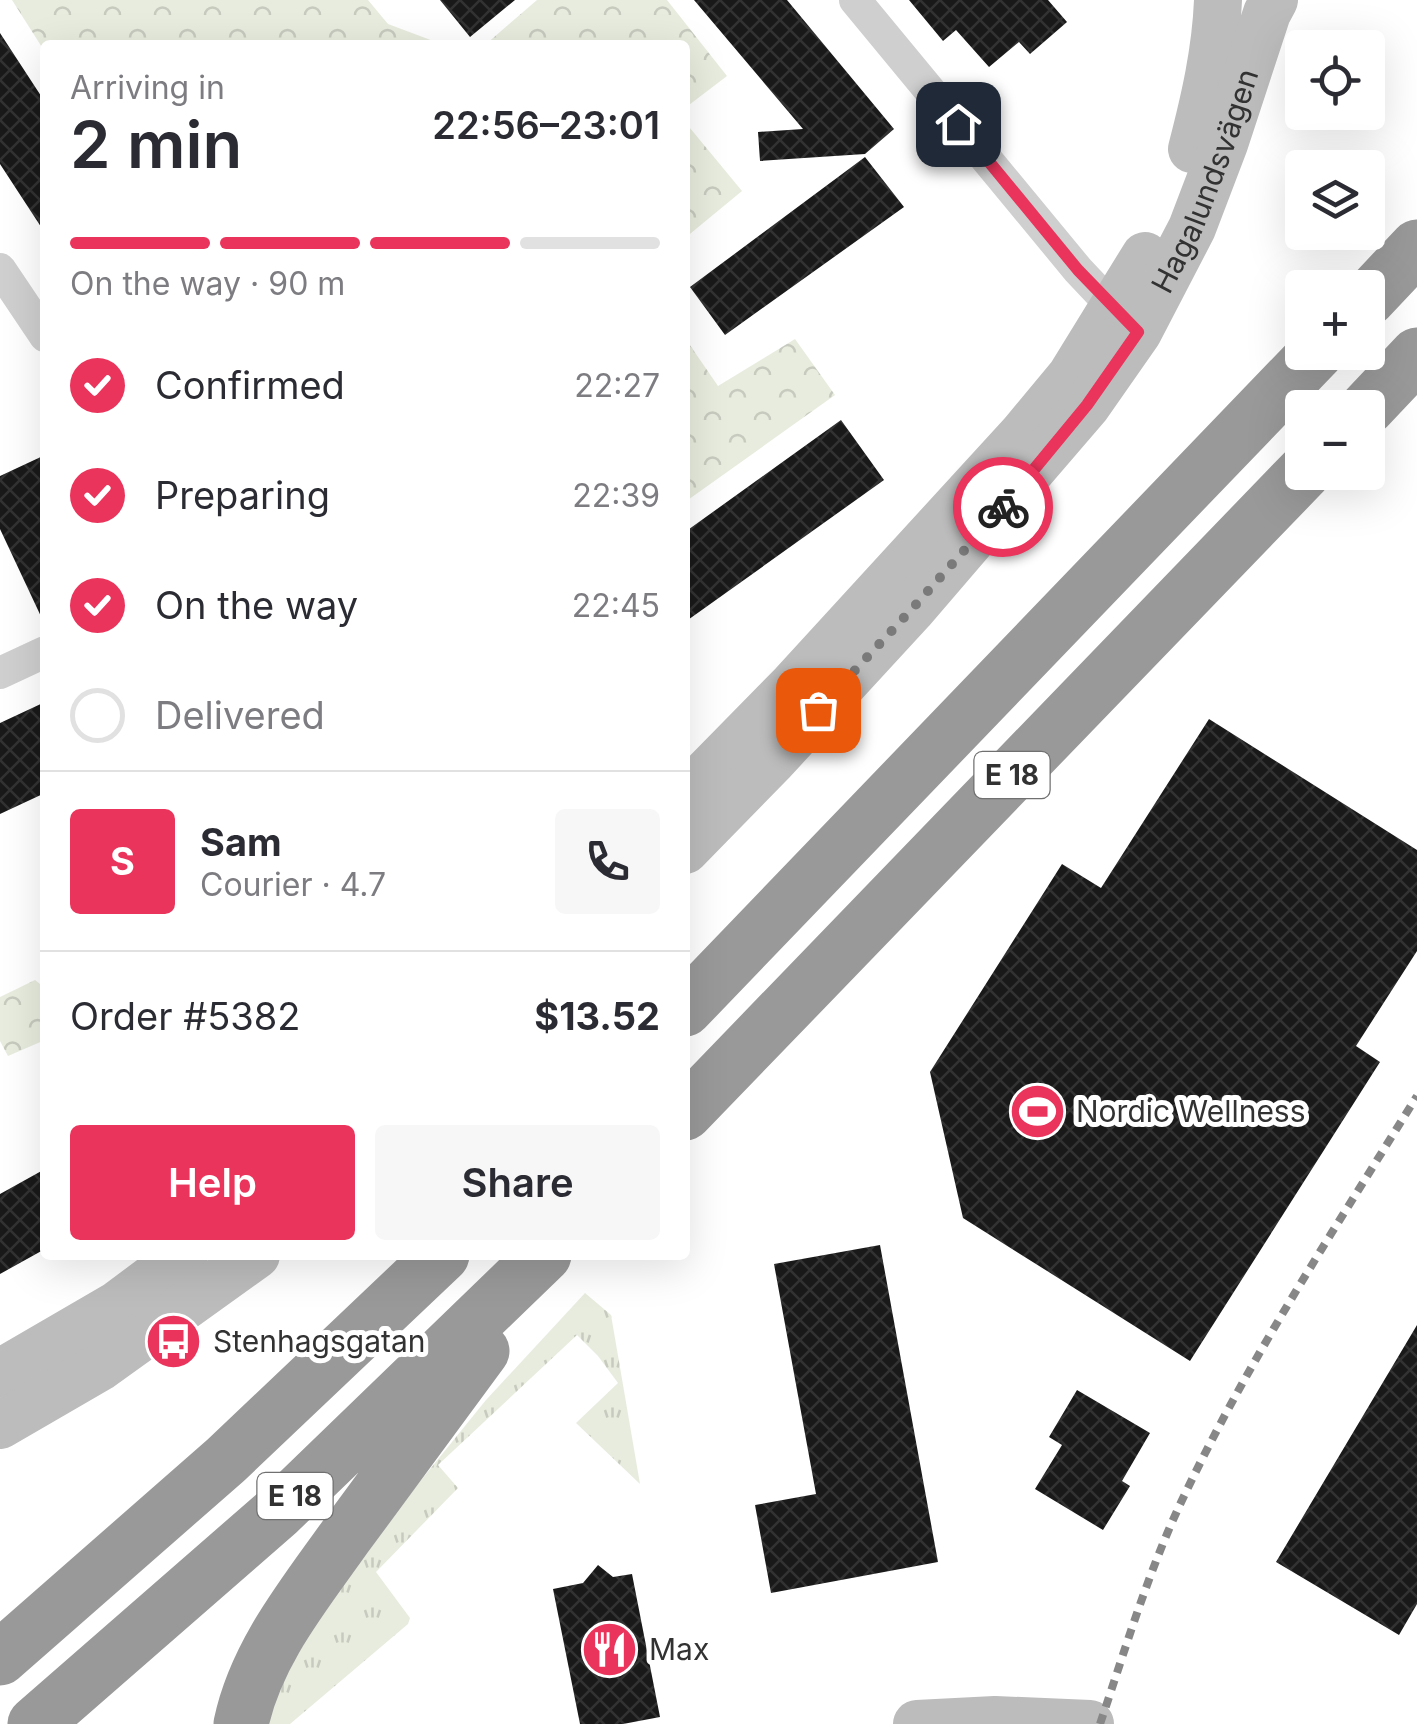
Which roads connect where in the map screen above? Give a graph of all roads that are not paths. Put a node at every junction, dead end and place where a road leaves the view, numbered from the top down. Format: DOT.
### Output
graph roads {
  1 [pos="855,0"];
  2 [pos="1218,0"];
  3 [pos="1274,0"];
  4 [pos="1417,247"];
  5 [pos="0,270"];
  6 [pos="1385,281"];
  7 [pos="1126,320"];
  8 [pos="40,329"];
  9 [pos="1417,355"];
  10 [pos="1299,370"];
  11 [pos="1384,390"];
  12 [pos="1287,490"];
  13 [pos="40,654"];
  14 [pos="0,674"];
  15 [pos="690,789"];
  16 [pos="690,845"];
  17 [pos="690,1004"];
  18 [pos="690,1108"];
  19 [pos="177,1260"];
  20 [pos="249,1260"];
  21 [pos="437,1260"];
  22 [pos="539,1260"];
  23 [pos="549,1260"];
  24 [pos="0,1373"];
  25 [pos="0,1424"];
  26 [pos="0,1658"];
  27 [pos="34,1724"];
  28 [pos="241,1724"];
  29 [pos="917,1724"];
  30 [pos="1090,1724"];
  1 -- 7 [label="street"];
  2 -- 7 [label="street, Hagalundsvägen"];
  3 -- 7 [label="street, Hagalundsvägen"];
  4 -- 6 [label="highway"];
  5 -- 8 [label="street"];
  7 -- 15 [label="street, Hagalundsvägen"];
  7 -- 16 [label="street, Hagalundsvägen"];
  9 -- 11 [label="highway"];
  10 -- 17 [label="highway, E 18"];
  12 -- 18 [label="highway, E 18"];
  13 -- 14 [label="street"];
  19 -- 24 [label="street"];
  20 -- 25 [label="street"];
  21 -- 26 [label="highway, E 18"];
  22 -- 27 [label="highway, E 18"];
  23 -- 28 [label="highway"];
  29 -- 30 [label="street"];
}
